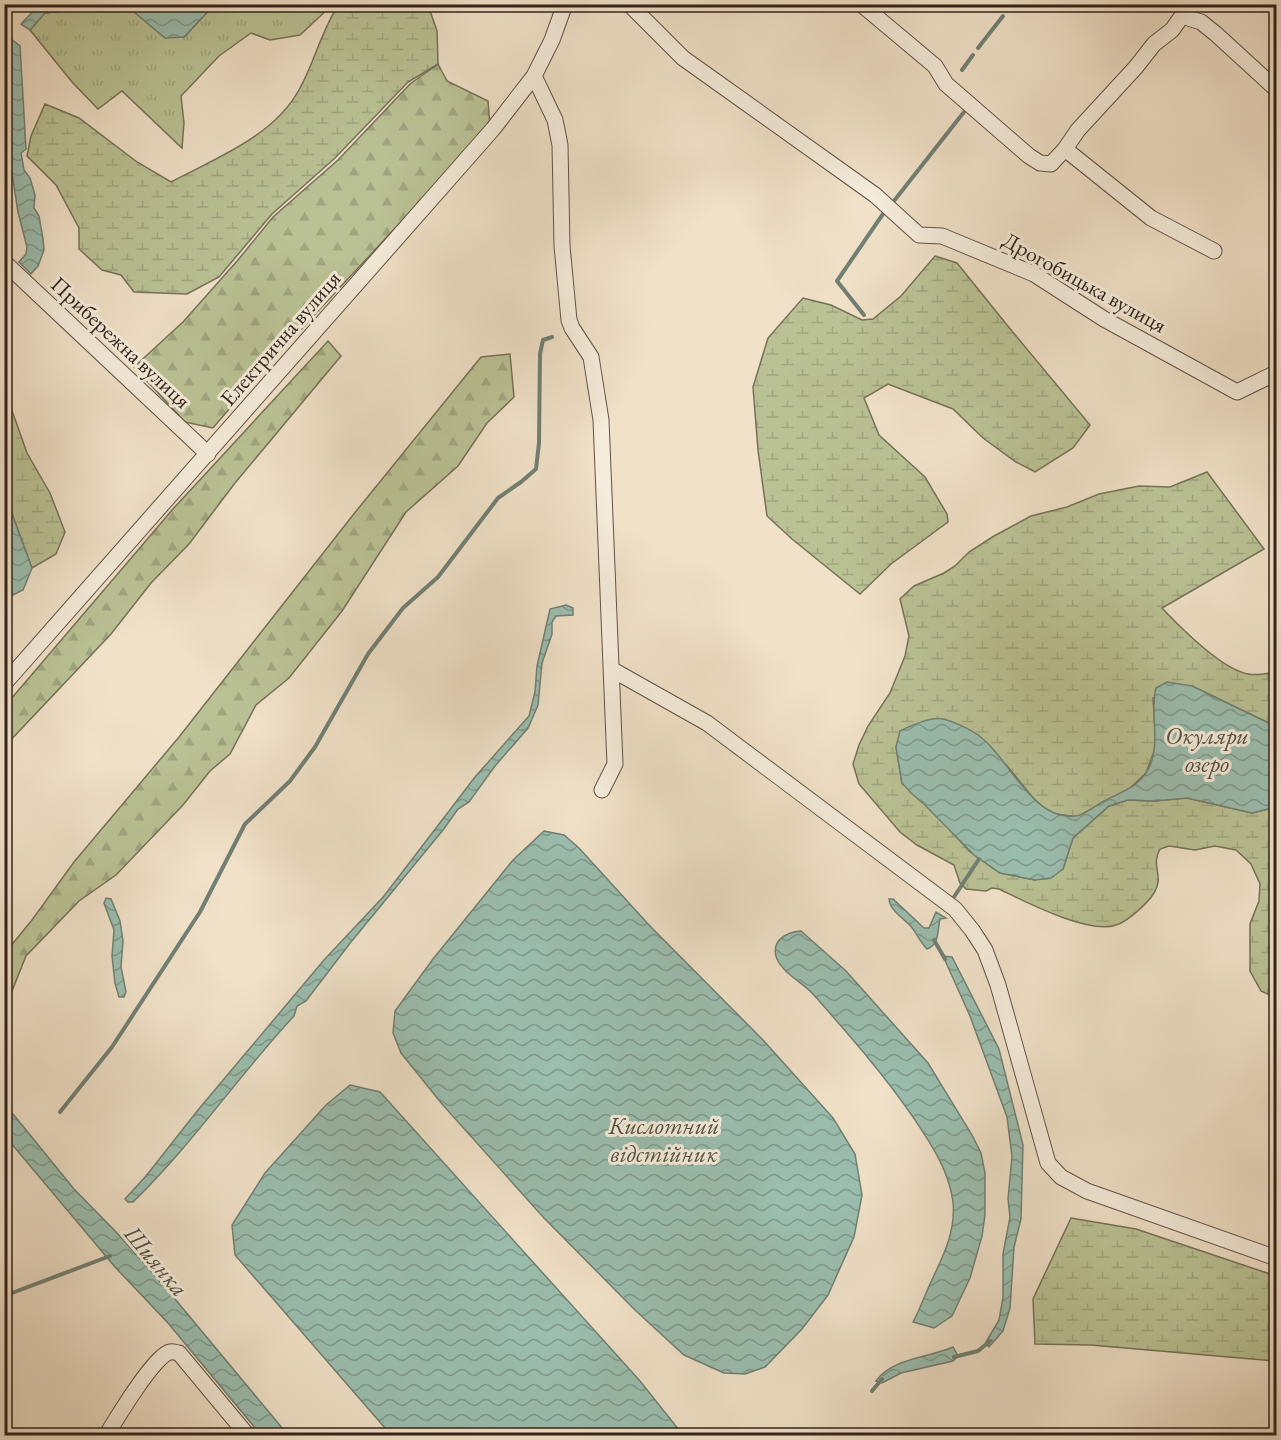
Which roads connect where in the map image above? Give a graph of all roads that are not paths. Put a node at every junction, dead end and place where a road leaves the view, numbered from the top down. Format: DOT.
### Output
graph roads {
  1 [pos="565,4"];
  2 [pos="629,4"];
  3 [pos="861,4"];
  4 [pos="1171,4"];
  5 [pos="1182,16"];
  6 [pos="534,76"];
  7 [pos="1276,89"];
  8 [pos="1065,149"];
  9 [pos="1214,251"];
  10 [pos="4,262"];
  11 [pos="1276,373"];
  12 [pos="208,454"];
  13 [pos="611,669"];
  14 [pos="4,684"];
  15 [pos="602,790"];
  16 [pos="1276,1258"];
  17 [pos="106,1436"];
  18 [pos="248,1436"];
  1 -- 6 [label="street, Електрична вулиця"];
  2 -- 11 [label="street, Дрогобицька вулиця"];
  3 -- 8 [label="street"];
  4 -- 5 [label="street"];
  5 -- 7 [label="street"];
  5 -- 8 [label="street"];
  6 -- 12 [label="street, Електрична вулиця"];
  6 -- 13 [label="street"];
  8 -- 9 [label="street"];
  10 -- 12 [label="street, Прибережна вулиця"];
  12 -- 14 [label="street, Електрична вулиця"];
  13 -- 15 [label="street"];
  13 -- 16 [label="street"];
  17 -- 18 [label="street"];
}
